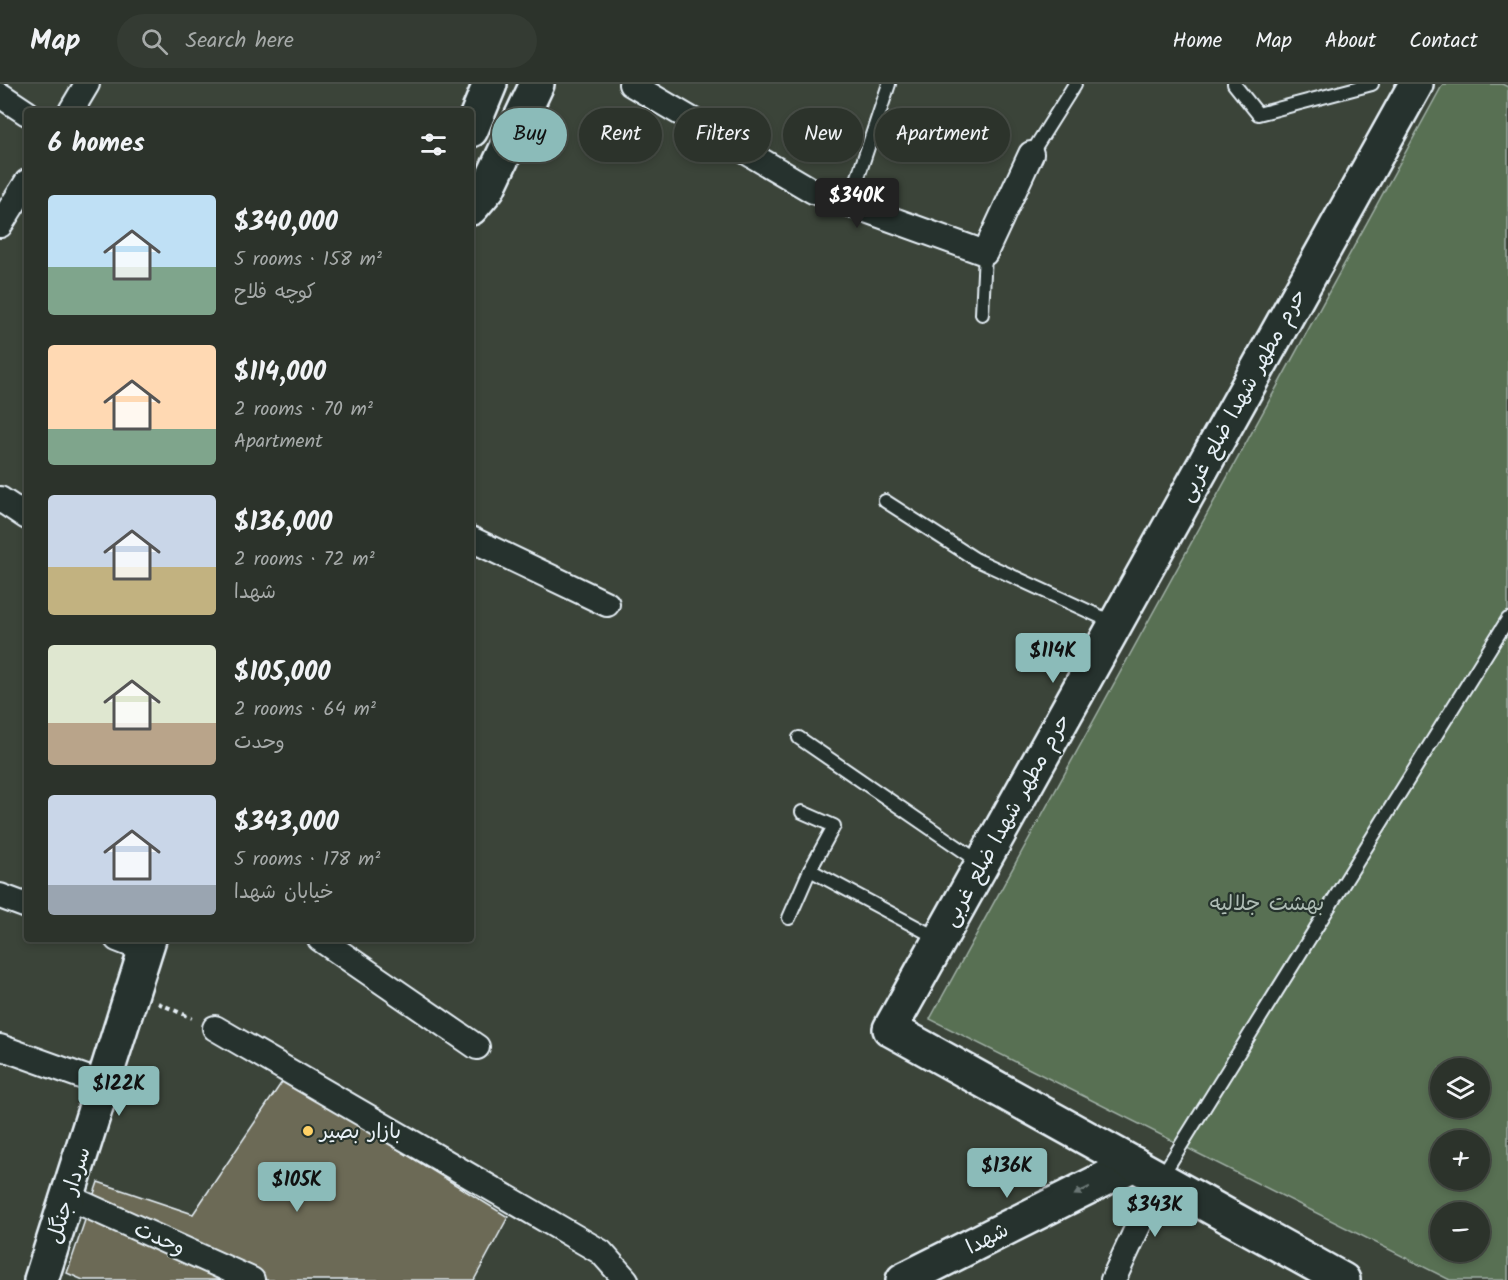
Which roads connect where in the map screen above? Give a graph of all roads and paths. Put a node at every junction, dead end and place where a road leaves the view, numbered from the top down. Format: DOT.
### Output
graph roads {
  1 [pos="87,84"];
  2 [pos="490,84"];
  3 [pos="537,84"];
  4 [pos="631,84"];
  5 [pos="889,84"];
  6 [pos="1075,84"];
  7 [pos="1234,84"];
  8 [pos="1372,84"];
  9 [pos="1416,84"];
  10 [pos="0,95"];
  11 [pos="73,108"];
  12 [pos="24,111"];
  13 [pos="474,123"];
  14 [pos="1031,154"];
  15 [pos="24,187"];
  16 [pos="474,204"];
  17 [pos="849,204"];
  18 [pos="0,225"];
  19 [pos="985,253"];
  20 [pos="982,314"];
  21 [pos="0,499"];
  22 [pos="885,501"];
  23 [pos="24,514"];
  24 [pos="474,540"];
  25 [pos="608,604"];
  26 [pos="1508,619"];
  27 [pos="1115,623"];
  28 [pos="799,738"];
  29 [pos="801,812"];
  30 [pos="982,863"];
  31 [pos="810,870"];
  32 [pos="0,896"];
  33 [pos="24,905"];
  34 [pos="789,918"];
  35 [pos="940,939"];
  36 [pos="324,942"];
  37 [pos="137,943"];
  38 [pos="132,992"];
  39 [pos="215,1028"];
  40 [pos="0,1047"];
  41 [pos="477,1047"];
  42 [pos="103,1084"];
  43 [pos="1147,1172"];
  44 [pos="68,1197"];
  45 [pos="41,1280"];
  46 [pos="252,1280"];
  47 [pos="626,1280"];
  48 [pos="903,1280"];
  49 [pos="1113,1280"];
  50 [pos="1343,1280"];
  1 -- 11 [label="street"];
  2 -- 13 [label="street"];
  3 -- 16 [label="street"];
  4 -- 17 [label="street"];
  5 -- 17 [label="lane"];
  6 -- 14 [label="lane"];
  7 -- 8 [label="lane"];
  9 -- 27 [label="street, حرم مطهر شهدا ضلع غربی"];
  10 -- 12 [label="street"];
  14 -- 19 [label="street"];
  15 -- 18 [label="street"];
  17 -- 19 [label="street"];
  19 -- 20 [label="lane"];
  21 -- 23 [label="street"];
  22 -- 27 [label="lane"];
  24 -- 25 [label="street"];
  26 -- 43 [label="lane"];
  27 -- 30 [label="street, حرم مطهر شهدا ضلع غربی"];
  28 -- 30 [label="lane"];
  29 -- 31 [label="lane"];
  30 -- 35 [label="street, حرم مطهر شهدا ضلع غربی"];
  31 -- 34 [label="lane"];
  31 -- 35 [label="lane"];
  32 -- 33 [label="street"];
  35 -- 43 [label="street, حرم مطهر شهدا ضلع غربی"];
  36 -- 41 [label="street"];
  37 -- 38 [label="street, سردار جنگل"];
  38 -- 39 [label="path"];
  38 -- 42 [label="street, سردار جنگل"];
  39 -- 47 [label="street"];
  40 -- 42 [label="street"];
  42 -- 44 [label="street, سردار جنگل"];
  43 -- 48 [label="street, شهدا, one-way"];
  43 -- 49 [label="street"];
  43 -- 50 [label="street"];
  44 -- 45 [label="street, سردار جنگل"];
  44 -- 46 [label="street, وحدت"];
}
